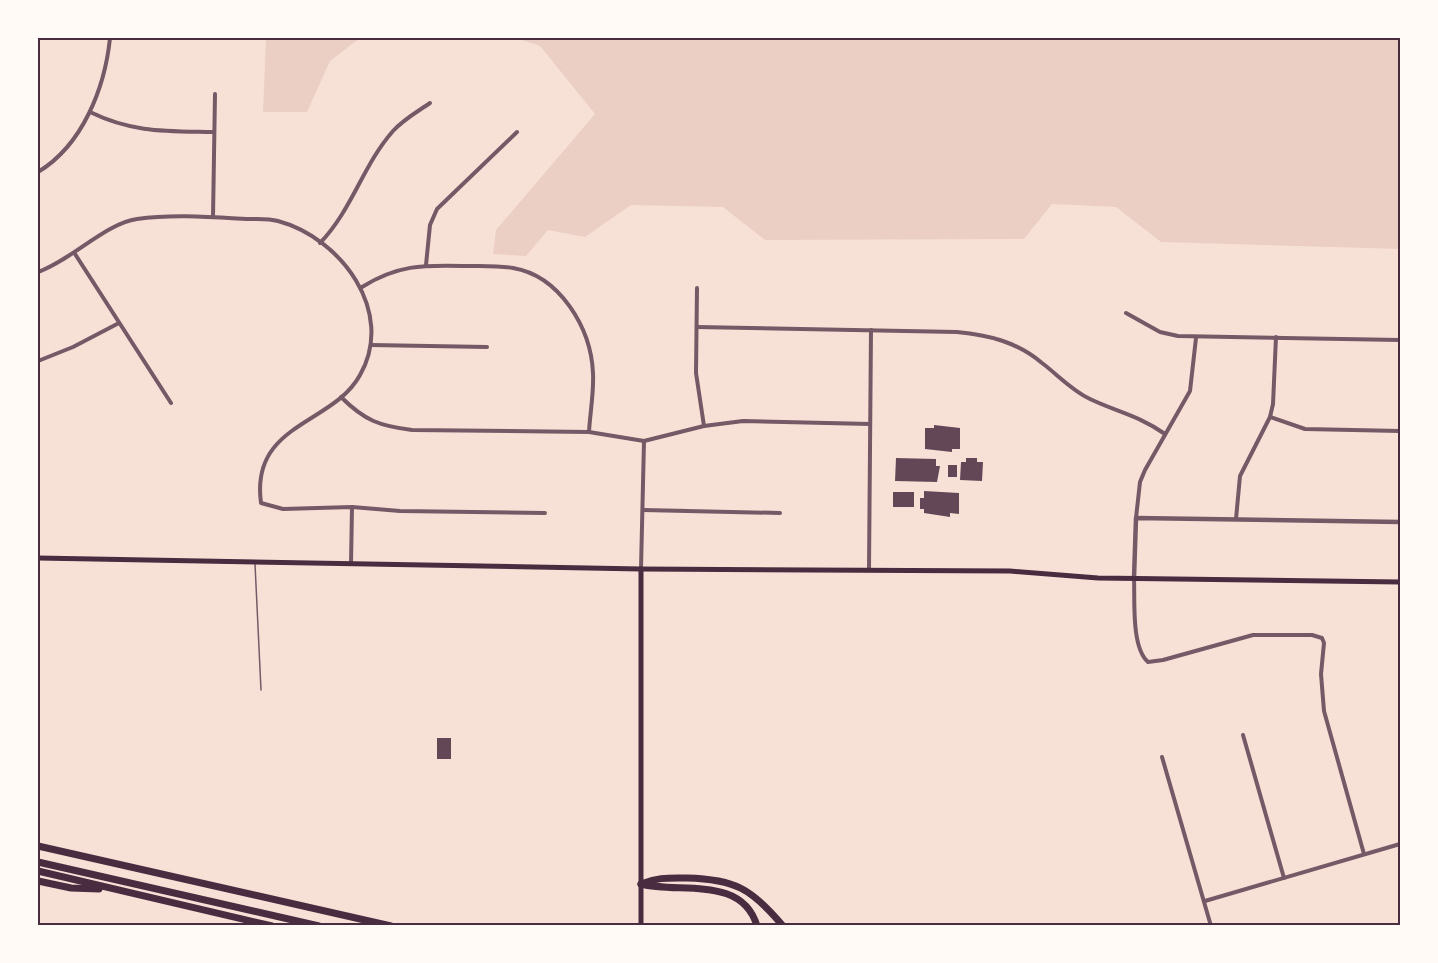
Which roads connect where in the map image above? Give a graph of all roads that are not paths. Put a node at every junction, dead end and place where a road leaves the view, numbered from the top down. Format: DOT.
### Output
graph roads {
  1 [pos="110,38"];
  2 [pos="215,94"];
  3 [pos="430,103"];
  4 [pos="90,112"];
  5 [pos="213,132"];
  6 [pos="517,132"];
  7 [pos="38,171"];
  8 [pos="213,217"];
  9 [pos="320,243"];
  10 [pos="75,254"];
  11 [pos="426,265"];
  12 [pos="38,272"];
  13 [pos="362,287"];
  14 [pos="697,288"];
  15 [pos="1126,313"];
  16 [pos="118,323"];
  17 [pos="697,327"];
  18 [pos="871,330"];
  19 [pos="1276,337"];
  20 [pos="1196,338"];
  21 [pos="1401,340"];
  22 [pos="371,345"];
  23 [pos="488,347"];
  24 [pos="38,361"];
  25 [pos="341,397"];
  26 [pos="171,403"];
  27 [pos="1270,417"];
  28 [pos="870,424"];
  29 [pos="704,426"];
  30 [pos="588,432"];
  31 [pos="1401,432"];
  32 [pos="1165,434"];
  33 [pos="644,441"];
  34 [pos="352,507"];
  35 [pos="643,510"];
  36 [pos="544,513"];
  37 [pos="780,513"];
  38 [pos="1136,518"];
  39 [pos="1236,519"];
  40 [pos="1401,522"];
  41 [pos="38,558"];
  42 [pos="255,563"];
  43 [pos="351,564"];
  44 [pos="869,569"];
  45 [pos="642,570"];
  46 [pos="1134,578"];
  47 [pos="1401,582"];
  48 [pos="261,690"];
  49 [pos="1243,735"];
  50 [pos="1162,757"];
  51 [pos="1401,844"];
  52 [pos="38,846"];
  53 [pos="1364,854"];
  54 [pos="38,862"];
  55 [pos="38,871"];
  56 [pos="1284,878"];
  57 [pos="38,881"];
  58 [pos="641,884"];
  59 [pos="110,890"];
  60 [pos="1205,901"];
  61 [pos="272,926"];
  62 [pos="320,926"];
  63 [pos="391,926"];
  64 [pos="641,926"];
  65 [pos="757,926"];
  66 [pos="783,926"];
  67 [pos="1211,926"];
  1 -- 4 [label="street"];
  2 -- 5 [label="street"];
  3 -- 9 [label="street"];
  4 -- 5 [label="street"];
  4 -- 7 [label="street"];
  5 -- 8 [label="street"];
  6 -- 11 [label="street"];
  8 -- 9 [label="street"];
  8 -- 10 [label="street"];
  9 -- 13 [label="street"];
  10 -- 12 [label="street"];
  10 -- 16 [label="street"];
  11 -- 13 [label="street"];
  11 -- 30 [label="street"];
  13 -- 22 [label="street"];
  14 -- 17 [label="street"];
  15 -- 20 [label="street"];
  16 -- 24 [label="street"];
  16 -- 26 [label="street"];
  17 -- 18 [label="street"];
  17 -- 29 [label="street"];
  18 -- 28 [label="street"];
  18 -- 32 [label="street"];
  19 -- 20 [label="street"];
  19 -- 21 [label="street"];
  19 -- 27 [label="street"];
  20 -- 32 [label="street"];
  22 -- 23 [label="street"];
  22 -- 25 [label="street"];
  25 -- 30 [label="street"];
  25 -- 34 [label="street"];
  27 -- 31 [label="street"];
  27 -- 39 [label="street"];
  28 -- 29 [label="street"];
  28 -- 44 [label="street"];
  29 -- 33 [label="street"];
  30 -- 33 [label="street"];
  32 -- 38 [label="street"];
  33 -- 35 [label="street"];
  34 -- 36 [label="street"];
  34 -- 43 [label="street"];
  35 -- 37 [label="street"];
  35 -- 45 [label="street"];
  38 -- 39 [label="street"];
  38 -- 46 [label="street"];
  39 -- 40 [label="street"];
  41 -- 42 [label="main road"];
  42 -- 43 [label="main road"];
  42 -- 48 [label="lane"];
  43 -- 45 [label="main road"];
  44 -- 45 [label="main road"];
  44 -- 46 [label="main road"];
  45 -- 58 [label="main road"];
  46 -- 47 [label="main road"];
  46 -- 53 [label="street"];
  49 -- 56 [label="street"];
  50 -- 60 [label="street"];
  51 -- 53 [label="street"];
  52 -- 63 [label="highway"];
  53 -- 56 [label="street"];
  54 -- 62 [label="highway"];
  55 -- 59 [label="highway"];
  56 -- 60 [label="street"];
  57 -- 59 [label="highway"];
  58 -- 64 [label="main road"];
  58 -- 65 [label="highway"];
  58 -- 66 [label="highway"];
  59 -- 61 [label="highway"];
  60 -- 67 [label="street"];
}
